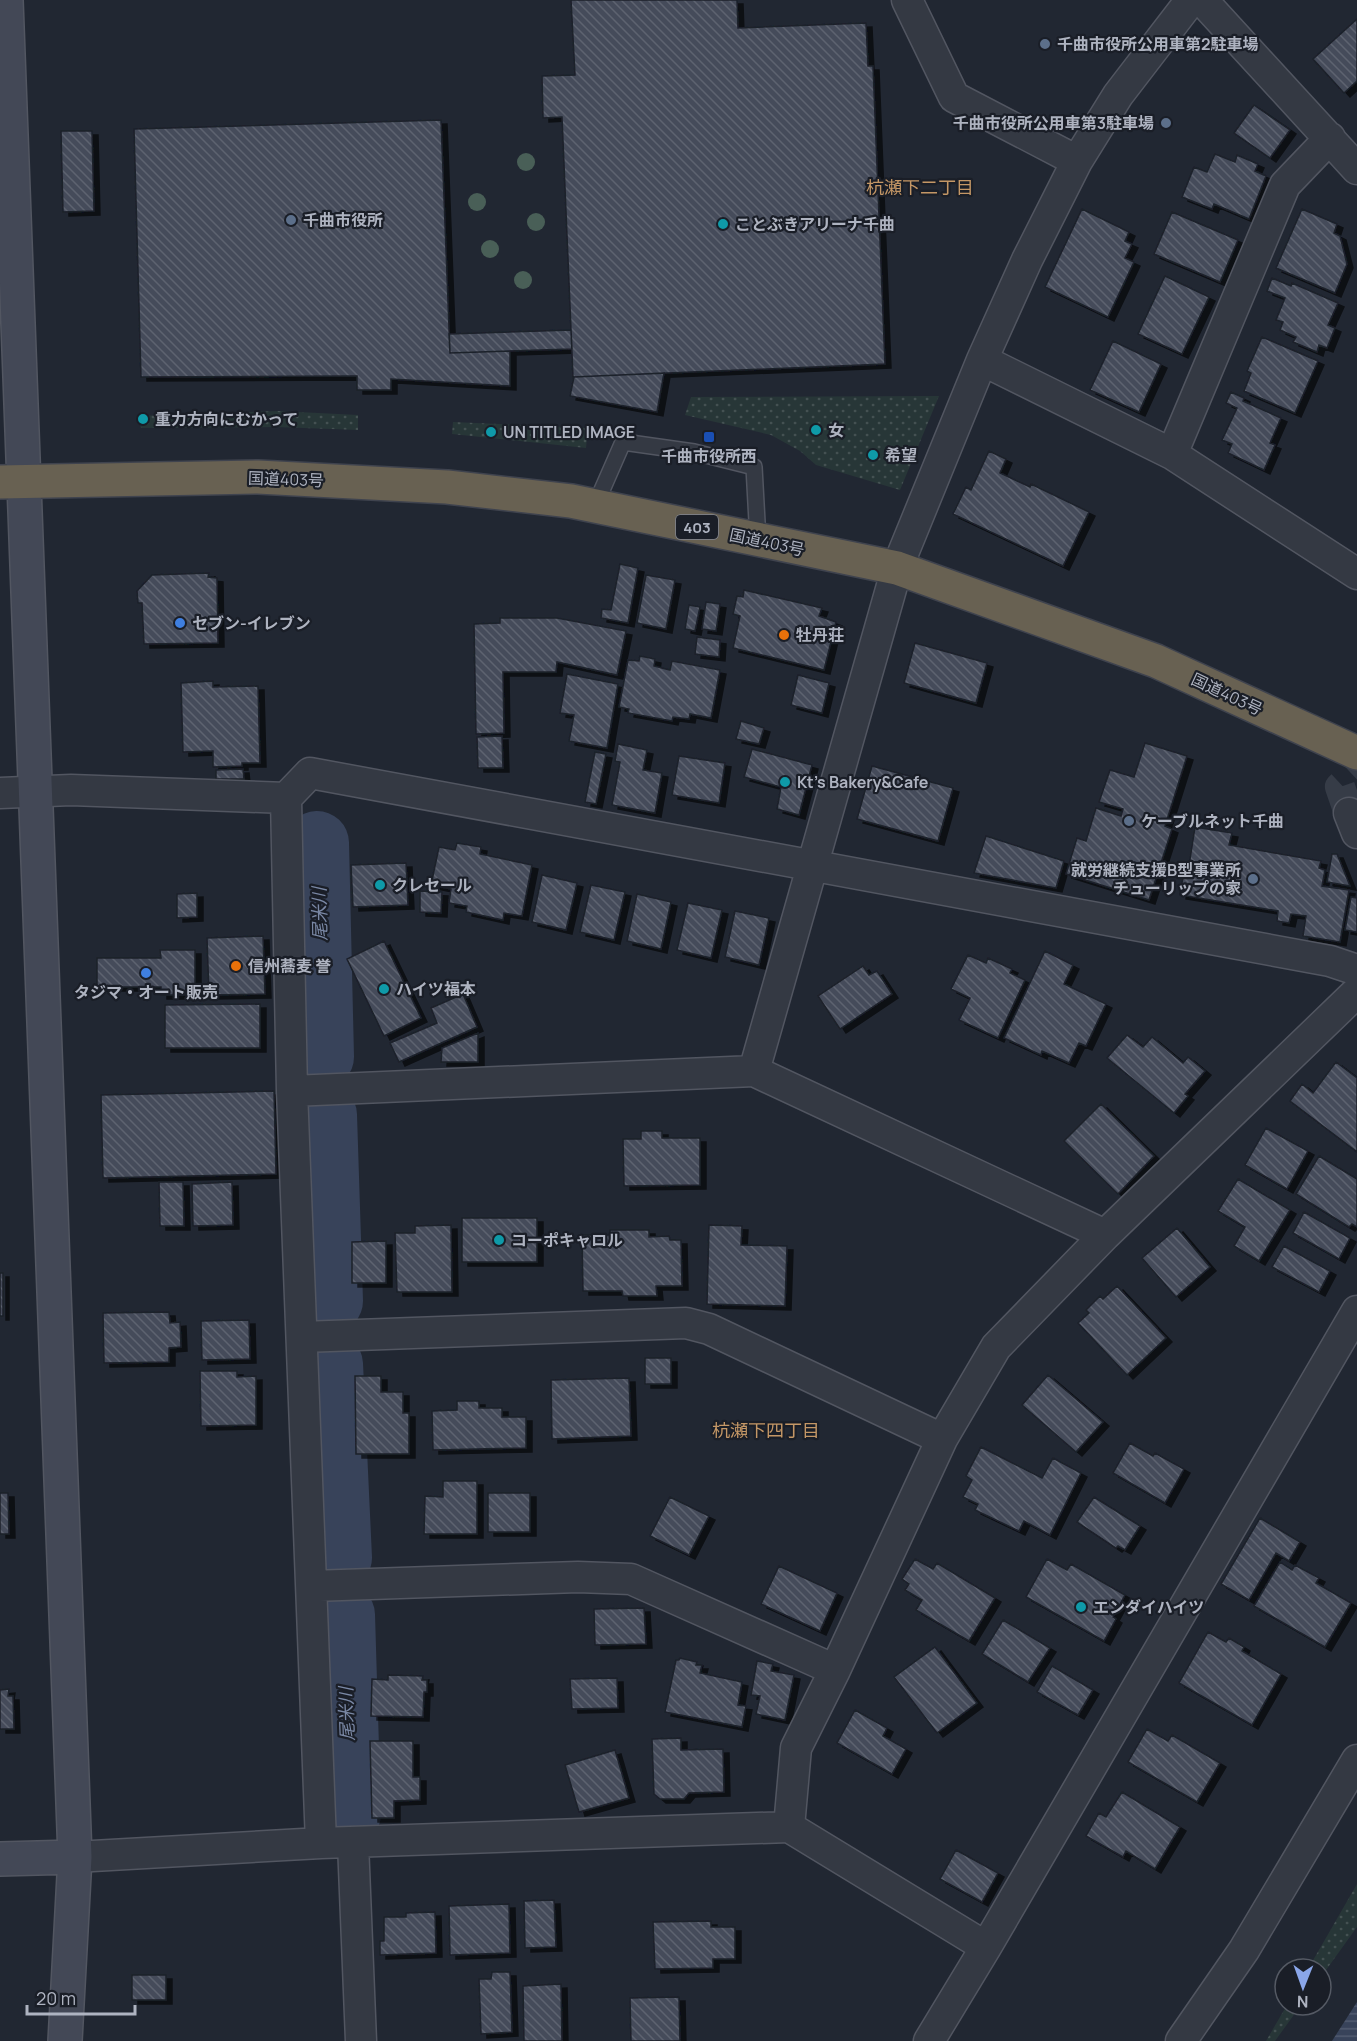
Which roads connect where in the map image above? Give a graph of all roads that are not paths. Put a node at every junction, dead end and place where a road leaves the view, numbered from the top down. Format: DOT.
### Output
graph roads {
  1 [pos="6,0"];
  2 [pos="907,0"];
  3 [pos="1191,0"];
  4 [pos="1202,0"];
  5 [pos="1330,138"];
  6 [pos="1077,161"];
  7 [pos="1357,169"];
  8 [pos="982,360"];
  9 [pos="1172,454"];
  10 [pos="11,481"];
  11 [pos="595,506"];
  12 [pos="758,540"];
  13 [pos="897,568"];
  14 [pos="1357,574"];
  15 [pos="1357,753"];
  16 [pos="0,793"];
  17 [pos="35,793"];
  18 [pos="286,798"];
  19 [pos="812,866"];
  20 [pos="1357,970"];
  21 [pos="1357,992"];
  22 [pos="754,1071"];
  23 [pos="292,1091"];
  24 [pos="1105,1235"];
  25 [pos="1357,1311"];
  26 [pos="302,1338"];
  27 [pos="942,1439"];
  28 [pos="312,1586"];
  29 [pos="835,1670"];
  30 [pos="1357,1760"];
  31 [pos="789,1827"];
  32 [pos="321,1843"];
  33 [pos="353,1843"];
  34 [pos="75,1857"];
  35 [pos="0,1860"];
  36 [pos="986,1947"];
  37 [pos="65,2041"];
  38 [pos="361,2041"];
  39 [pos="929,2041"];
  40 [pos="1181,2041"];
  1 -- 10 [label="street"];
  2 -- 6 [label="street"];
  3 -- 6 [label="street"];
  4 -- 5 [label="street"];
  5 -- 7 [label="street"];
  5 -- 9 [label="street"];
  6 -- 8 [label="street"];
  8 -- 9 [label="street"];
  8 -- 13 [label="street"];
  9 -- 14 [label="street"];
  10 -- 11 [label="highway, 国道403号 / 403"];
  10 -- 17 [label="street"];
  11 -- 12 [label="highway, 国道403号 / 403"];
  11 -- 12 [label="lane"];
  12 -- 13 [label="highway, 国道403号 / 403"];
  13 -- 15 [label="highway, 国道403号 / 403"];
  13 -- 19 [label="street"];
  16 -- 17 [label="street"];
  17 -- 18 [label="street"];
  17 -- 34 [label="street"];
  18 -- 19 [label="street"];
  18 -- 23 [label="street"];
  19 -- 20 [label="street"];
  19 -- 22 [label="street"];
  21 -- 24 [label="street"];
  22 -- 23 [label="street"];
  22 -- 24 [label="street"];
  23 -- 26 [label="street"];
  24 -- 27 [label="street"];
  25 -- 36 [label="street"];
  26 -- 27 [label="street"];
  26 -- 28 [label="street"];
  27 -- 29 [label="street"];
  28 -- 29 [label="street"];
  28 -- 32 [label="street"];
  29 -- 31 [label="street"];
  30 -- 40 [label="street"];
  31 -- 33 [label="street"];
  31 -- 36 [label="street"];
  32 -- 33 [label="street"];
  32 -- 34 [label="street"];
  33 -- 38 [label="street"];
  34 -- 35 [label="street"];
  34 -- 37 [label="street"];
  36 -- 39 [label="street"];
}
